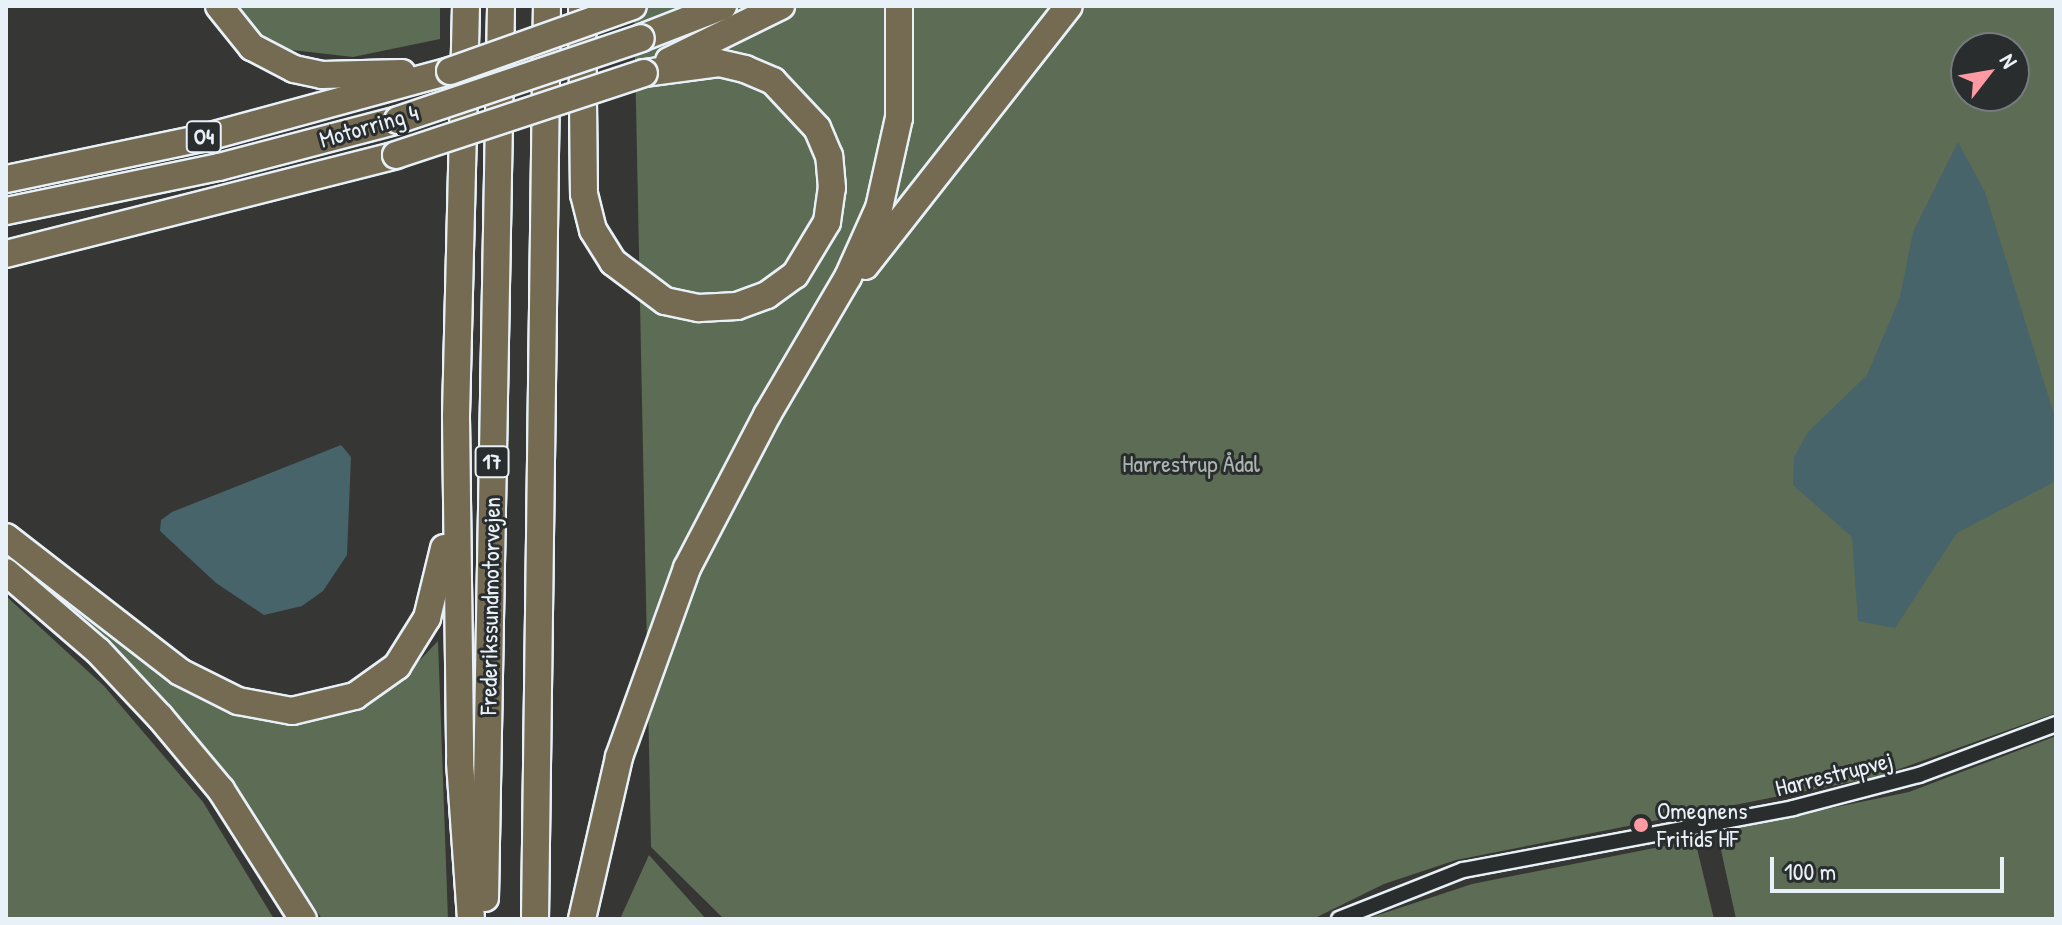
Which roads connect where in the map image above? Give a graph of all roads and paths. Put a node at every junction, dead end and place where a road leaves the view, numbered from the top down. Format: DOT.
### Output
graph roads {
  1 [pos="219,6"];
  2 [pos="460,6"];
  3 [pos="466,6"];
  4 [pos="501,6"];
  5 [pos="547,6"];
  6 [pos="582,6"];
  7 [pos="633,6"];
  8 [pos="723,6"];
  9 [pos="781,6"];
  10 [pos="899,6"];
  11 [pos="1069,6"];
  12 [pos="463,46"];
  13 [pos="644,73"];
  14 [pos="400,79"];
  15 [pos="6,179"];
  16 [pos="6,211"];
  17 [pos="103,227"];
  18 [pos="6,241"];
  19 [pos="6,254"];
  20 [pos="829,313"];
  21 [pos="456,417"];
  22 [pos="6,537"];
  23 [pos="6,572"];
  24 [pos="2056,724"];
  25 [pos="303,919"];
  26 [pos="471,919"];
  27 [pos="485,919"];
  28 [pos="535,919"];
  29 [pos="582,919"];
  30 [pos="1339,919"];
  1 -- 14 [label="highway"];
  2 -- 12 [label="highway"];
  3 -- 12 [label="highway"];
  4 -- 27 [label="highway, Frederikssundmotorvejen / 17"];
  5 -- 28 [label="highway, Frederikssundmotorvejen / 17"];
  6 -- 13 [label="highway"];
  7 -- 14 [label="highway, bridge"];
  8 -- 16 [label="highway, Motorring 4 / O4, bridge"];
  9 -- 13 [label="highway"];
  10 -- 20 [label="highway"];
  11 -- 20 [label="highway"];
  12 -- 21 [label="highway"];
  13 -- 17 [label="highway, bridge"];
  14 -- 15 [label="highway, Motorring 4 / O4"];
  17 -- 18 [label="highway"];
  17 -- 19 [label="highway"];
  20 -- 29 [label="highway"];
  21 -- 22 [label="highway"];
  21 -- 26 [label="highway"];
  23 -- 25 [label="highway"];
  24 -- 30 [label="street, Harrestrupvej"];
}
